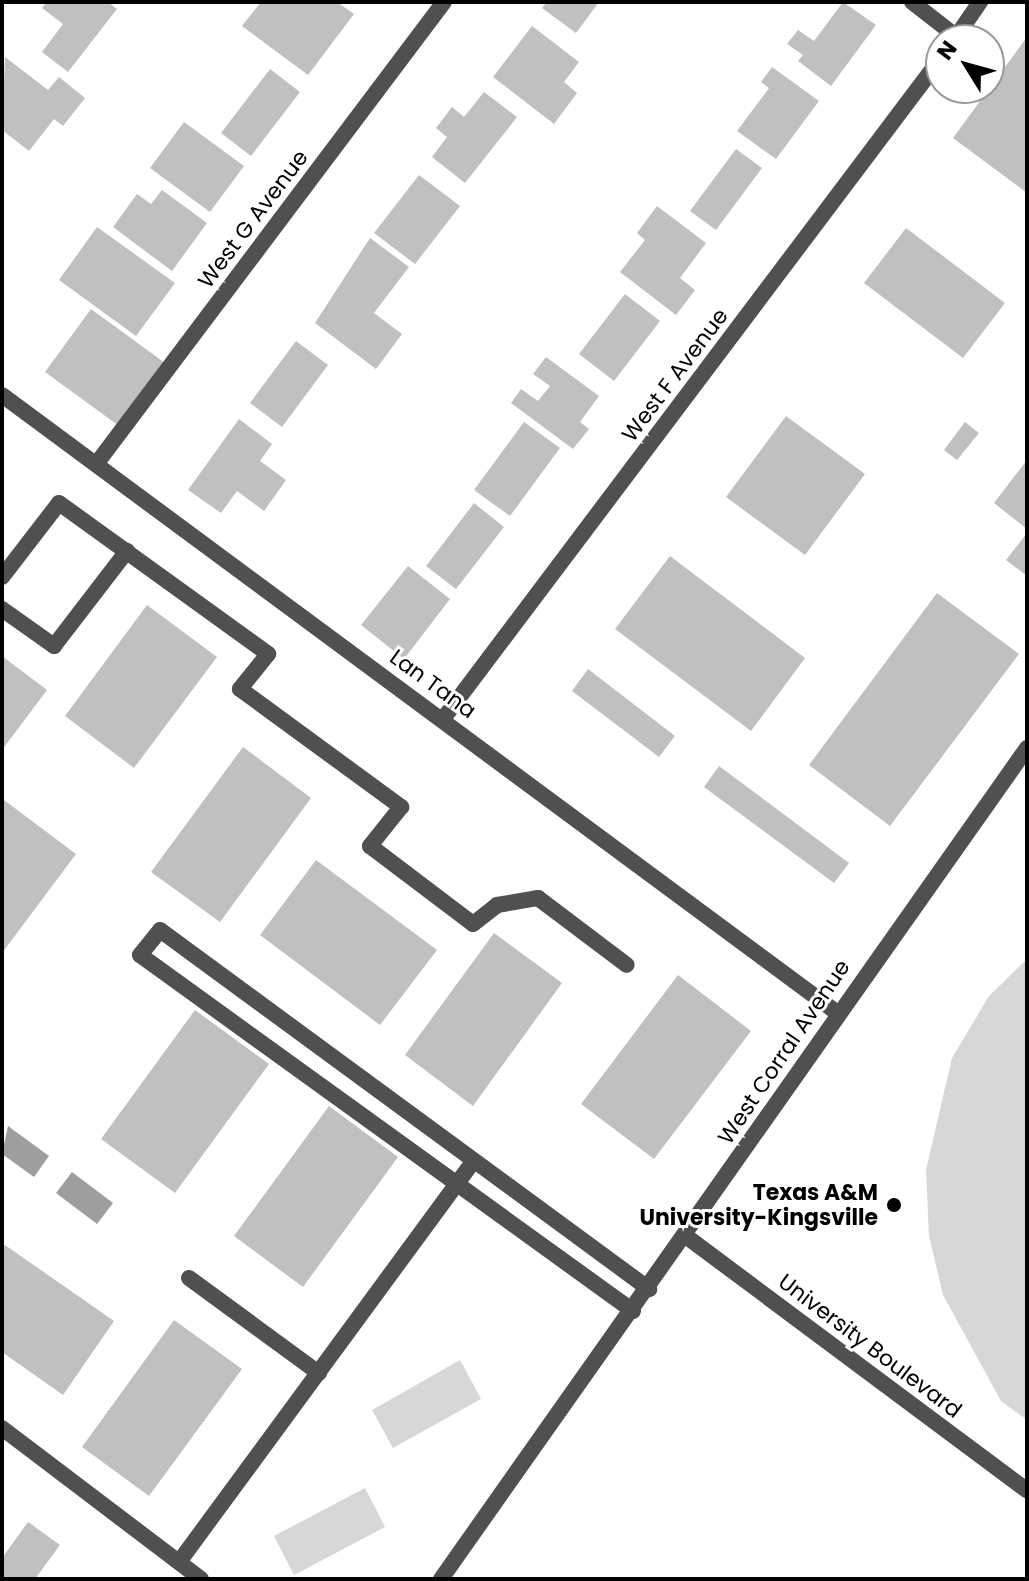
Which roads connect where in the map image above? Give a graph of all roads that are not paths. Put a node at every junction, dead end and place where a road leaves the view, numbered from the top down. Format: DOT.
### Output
graph roads {
  1 [pos="444,2"];
  2 [pos="912,2"];
  3 [pos="980,2"];
  4 [pos="939,24"];
  5 [pos="965,24"];
  6 [pos="925,79"];
  7 [pos="2,395"];
  8 [pos="97,463"];
  9 [pos="127,551"];
  10 [pos="2,577"];
  11 [pos="2,609"];
  12 [pos="443,719"];
  13 [pos="1027,748"];
  14 [pos="627,965"];
  15 [pos="836,1012"];
  16 [pos="473,1162"];
  17 [pos="455,1185"];
  18 [pos="687,1237"];
  19 [pos="189,1278"];
  20 [pos="649,1289"];
  21 [pos="633,1311"];
  22 [pos="319,1373"];
  23 [pos="2,1428"];
  24 [pos="1027,1490"];
  25 [pos="179,1562"];
  26 [pos="201,1579"];
  27 [pos="441,1579"];
  1 -- 8 [label="street, West G Avenue"];
  2 -- 4 [label="street"];
  3 -- 5 [label="street"];
  6 -- 12 [label="street, West F Avenue"];
  7 -- 8 [label="street, Lan Tana"];
  8 -- 12 [label="street, Lan Tana"];
  9 -- 10 [label="street"];
  9 -- 11 [label="street"];
  9 -- 14 [label="street"];
  12 -- 15 [label="street, Lan Tana"];
  13 -- 15 [label="street, West Corral Avenue"];
  15 -- 18 [label="street, West Corral Avenue"];
  16 -- 17 [label="street"];
  16 -- 17 [label="street"];
  16 -- 20 [label="street"];
  17 -- 21 [label="street"];
  17 -- 22 [label="street"];
  18 -- 20 [label="street, West Corral Avenue"];
  18 -- 24 [label="street, University Boulevard"];
  19 -- 22 [label="street"];
  20 -- 21 [label="street, West Corral Avenue"];
  21 -- 27 [label="street, West Corral Avenue"];
  22 -- 25 [label="street"];
  23 -- 25 [label="street"];
  25 -- 26 [label="street"];
}
